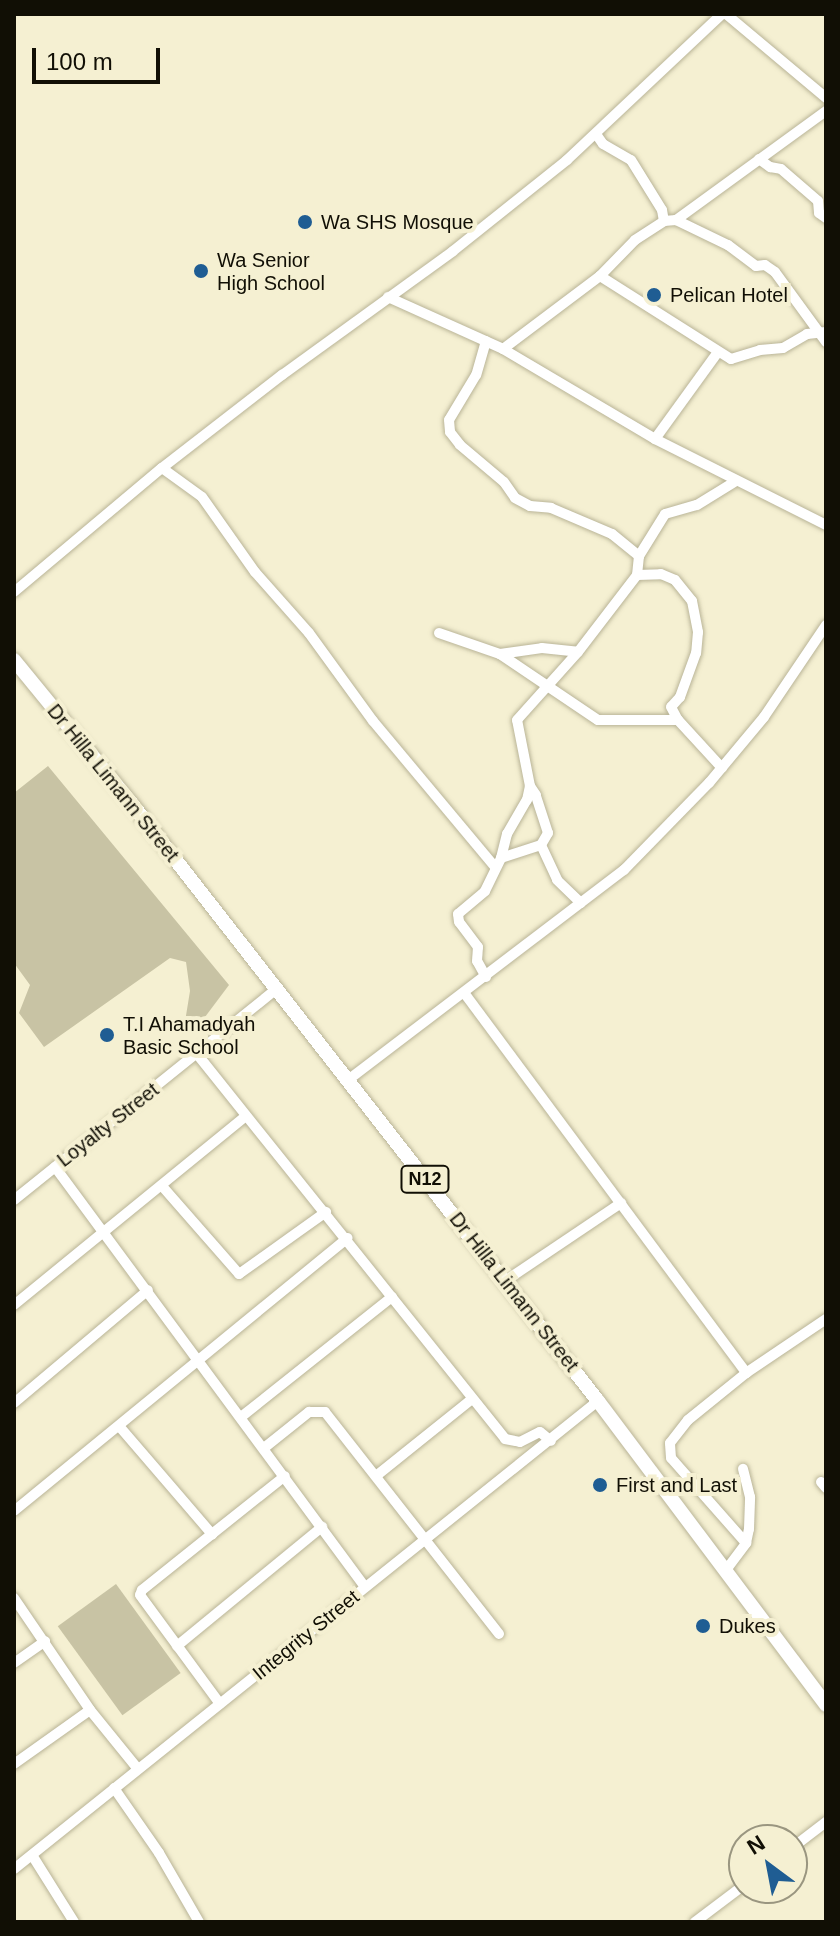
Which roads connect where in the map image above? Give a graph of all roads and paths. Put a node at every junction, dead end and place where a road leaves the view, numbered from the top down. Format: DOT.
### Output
graph roads {
  1 [pos="724,14"];
  2 [pos="826,98"];
  3 [pos="826,111"];
  4 [pos="596,134"];
  5 [pos="759,159"];
  6 [pos="826,218"];
  7 [pos="670,221"];
  8 [pos="600,276"];
  9 [pos="388,297"];
  10 [pos="821,331"];
  11 [pos="486,341"];
  12 [pos="826,342"];
  13 [pos="503,349"];
  14 [pos="718,352"];
  15 [pos="655,439"];
  16 [pos="162,468"];
  17 [pos="736,481"];
  18 [pos="826,525"];
  19 [pos="639,556"];
  20 [pos="637,575"];
  21 [pos="14,592"];
  22 [pos="826,625"];
  23 [pos="439,633"];
  24 [pos="578,652"];
  25 [pos="500,654"];
  26 [pos="14,660"];
  27 [pos="548,686"];
  28 [pos="678,720"];
  29 [pos="722,768"];
  30 [pos="530,786"];
  31 [pos="541,845"];
  32 [pos="498,863"];
  33 [pos="581,903"];
  34 [pos="486,977"];
  35 [pos="276,989"];
  36 [pos="465,994"];
  37 [pos="197,1054"];
  38 [pos="348,1080"];
  39 [pos="246,1116"];
  40 [pos="55,1167"];
  41 [pos="162,1186"];
  42 [pos="14,1200"];
  43 [pos="621,1203"];
  44 [pos="326,1212"];
  45 [pos="105,1232"];
  46 [pos="348,1238"];
  47 [pos="505,1281"];
  48 [pos="148,1290"];
  49 [pos="392,1297"];
  50 [pos="14,1305"];
  51 [pos="826,1319"];
  52 [pos="199,1359"];
  53 [pos="746,1373"];
  54 [pos="471,1400"];
  55 [pos="598,1401"];
  56 [pos="14,1403"];
  57 [pos="241,1417"];
  58 [pos="119,1426"];
  59 [pos="551,1441"];
  60 [pos="264,1448"];
  61 [pos="743,1469"];
  62 [pos="285,1476"];
  63 [pos="376,1476"];
  64 [pos="14,1511"];
  65 [pos="322,1527"];
  66 [pos="212,1534"];
  67 [pos="425,1539"];
  68 [pos="746,1543"];
  69 [pos="726,1570"];
  70 [pos="365,1587"];
  71 [pos="14,1598"];
  72 [pos="499,1634"];
  73 [pos="45,1641"];
  74 [pos="177,1646"];
  75 [pos="14,1663"];
  76 [pos="220,1704"];
  77 [pos="826,1705"];
  78 [pos="90,1710"];
  79 [pos="14,1764"];
  80 [pos="138,1769"];
  81 [pos="114,1788"];
  82 [pos="826,1822"];
  83 [pos="808,1836"];
  84 [pos="32,1855"];
  85 [pos="14,1869"];
  86 [pos="728,1897"];
  87 [pos="74,1922"];
  88 [pos="199,1922"];
  89 [pos="695,1922"];
  1 -- 2 [label="street"];
  1 -- 4 [label="street"];
  3 -- 5 [label="street"];
  4 -- 7 [label="street"];
  4 -- 9 [label="street"];
  5 -- 6 [label="street"];
  5 -- 7 [label="street"];
  7 -- 8 [label="street"];
  7 -- 10 [label="street"];
  8 -- 13 [label="street"];
  8 -- 14 [label="street"];
  9 -- 11 [label="street"];
  9 -- 16 [label="street"];
  10 -- 12 [label="street"];
  10 -- 14 [label="street"];
  11 -- 13 [label="street"];
  11 -- 19 [label="street"];
  13 -- 15 [label="street"];
  14 -- 15 [label="street"];
  15 -- 17 [label="street"];
  16 -- 21 [label="street"];
  16 -- 32 [label="street"];
  17 -- 18 [label="street"];
  17 -- 19 [label="street"];
  19 -- 20 [label="street"];
  20 -- 24 [label="street"];
  20 -- 28 [label="street"];
  22 -- 29 [label="street"];
  23 -- 25 [label="street"];
  24 -- 25 [label="street"];
  24 -- 27 [label="street"];
  25 -- 27 [label="street"];
  26 -- 35 [label="highway, Dr Hilla Limann Street / N12"];
  27 -- 28 [label="street"];
  27 -- 30 [label="street"];
  28 -- 29 [label="street"];
  29 -- 33 [label="street"];
  30 -- 31 [label="street"];
  30 -- 32 [label="street"];
  31 -- 32 [label="street"];
  31 -- 33 [label="street"];
  32 -- 34 [label="street"];
  33 -- 34 [label="street"];
  34 -- 36 [label="street"];
  35 -- 37 [label="street, Loyalty Street"];
  35 -- 38 [label="highway, Dr Hilla Limann Street / N12"];
  36 -- 38 [label="street"];
  36 -- 43 [label="street"];
  37 -- 39 [label="street"];
  37 -- 40 [label="street, Loyalty Street"];
  38 -- 47 [label="highway, Dr Hilla Limann Street / N12"];
  39 -- 41 [label="street"];
  39 -- 44 [label="street"];
  40 -- 42 [label="street, Loyalty Street"];
  40 -- 45 [label="street"];
  41 -- 44 [label="street"];
  41 -- 45 [label="street"];
  43 -- 47 [label="street"];
  43 -- 53 [label="street"];
  44 -- 46 [label="street"];
  45 -- 48 [label="street"];
  45 -- 50 [label="street"];
  46 -- 49 [label="street"];
  46 -- 52 [label="street"];
  47 -- 55 [label="highway, Dr Hilla Limann Street / N12"];
  48 -- 52 [label="street"];
  48 -- 56 [label="street"];
  49 -- 54 [label="street"];
  49 -- 57 [label="street"];
  51 -- 53 [label="street"];
  52 -- 57 [label="street"];
  52 -- 58 [label="street"];
  53 -- 68 [label="street"];
  54 -- 59 [label="street"];
  54 -- 63 [label="street"];
  55 -- 59 [label="street, Integrity Street"];
  55 -- 69 [label="highway, Dr Hilla Limann Street / N12"];
  57 -- 60 [label="street"];
  58 -- 64 [label="street"];
  58 -- 66 [label="street"];
  59 -- 67 [label="street, Integrity Street"];
  60 -- 62 [label="street"];
  60 -- 63 [label="street"];
  61 -- 68 [label="street"];
  62 -- 65 [label="street"];
  62 -- 66 [label="street"];
  63 -- 67 [label="street"];
  65 -- 70 [label="street"];
  65 -- 74 [label="street"];
  66 -- 74 [label="street"];
  67 -- 70 [label="street, Integrity Street"];
  67 -- 72 [label="street"];
  68 -- 69 [label="street"];
  69 -- 77 [label="highway, Dr Hilla Limann Street / N12"];
  70 -- 76 [label="street, Integrity Street"];
  71 -- 73 [label="street"];
  73 -- 75 [label="street"];
  73 -- 78 [label="street"];
  74 -- 76 [label="street"];
  76 -- 80 [label="street, Integrity Street"];
  78 -- 79 [label="street"];
  78 -- 80 [label="street"];
  80 -- 81 [label="street, Integrity Street"];
  81 -- 84 [label="street, Integrity Street"];
  81 -- 88 [label="street"];
  82 -- 83 [label="street"];
  84 -- 85 [label="street, Integrity Street"];
  84 -- 87 [label="street"];
  86 -- 89 [label="street"];
}
